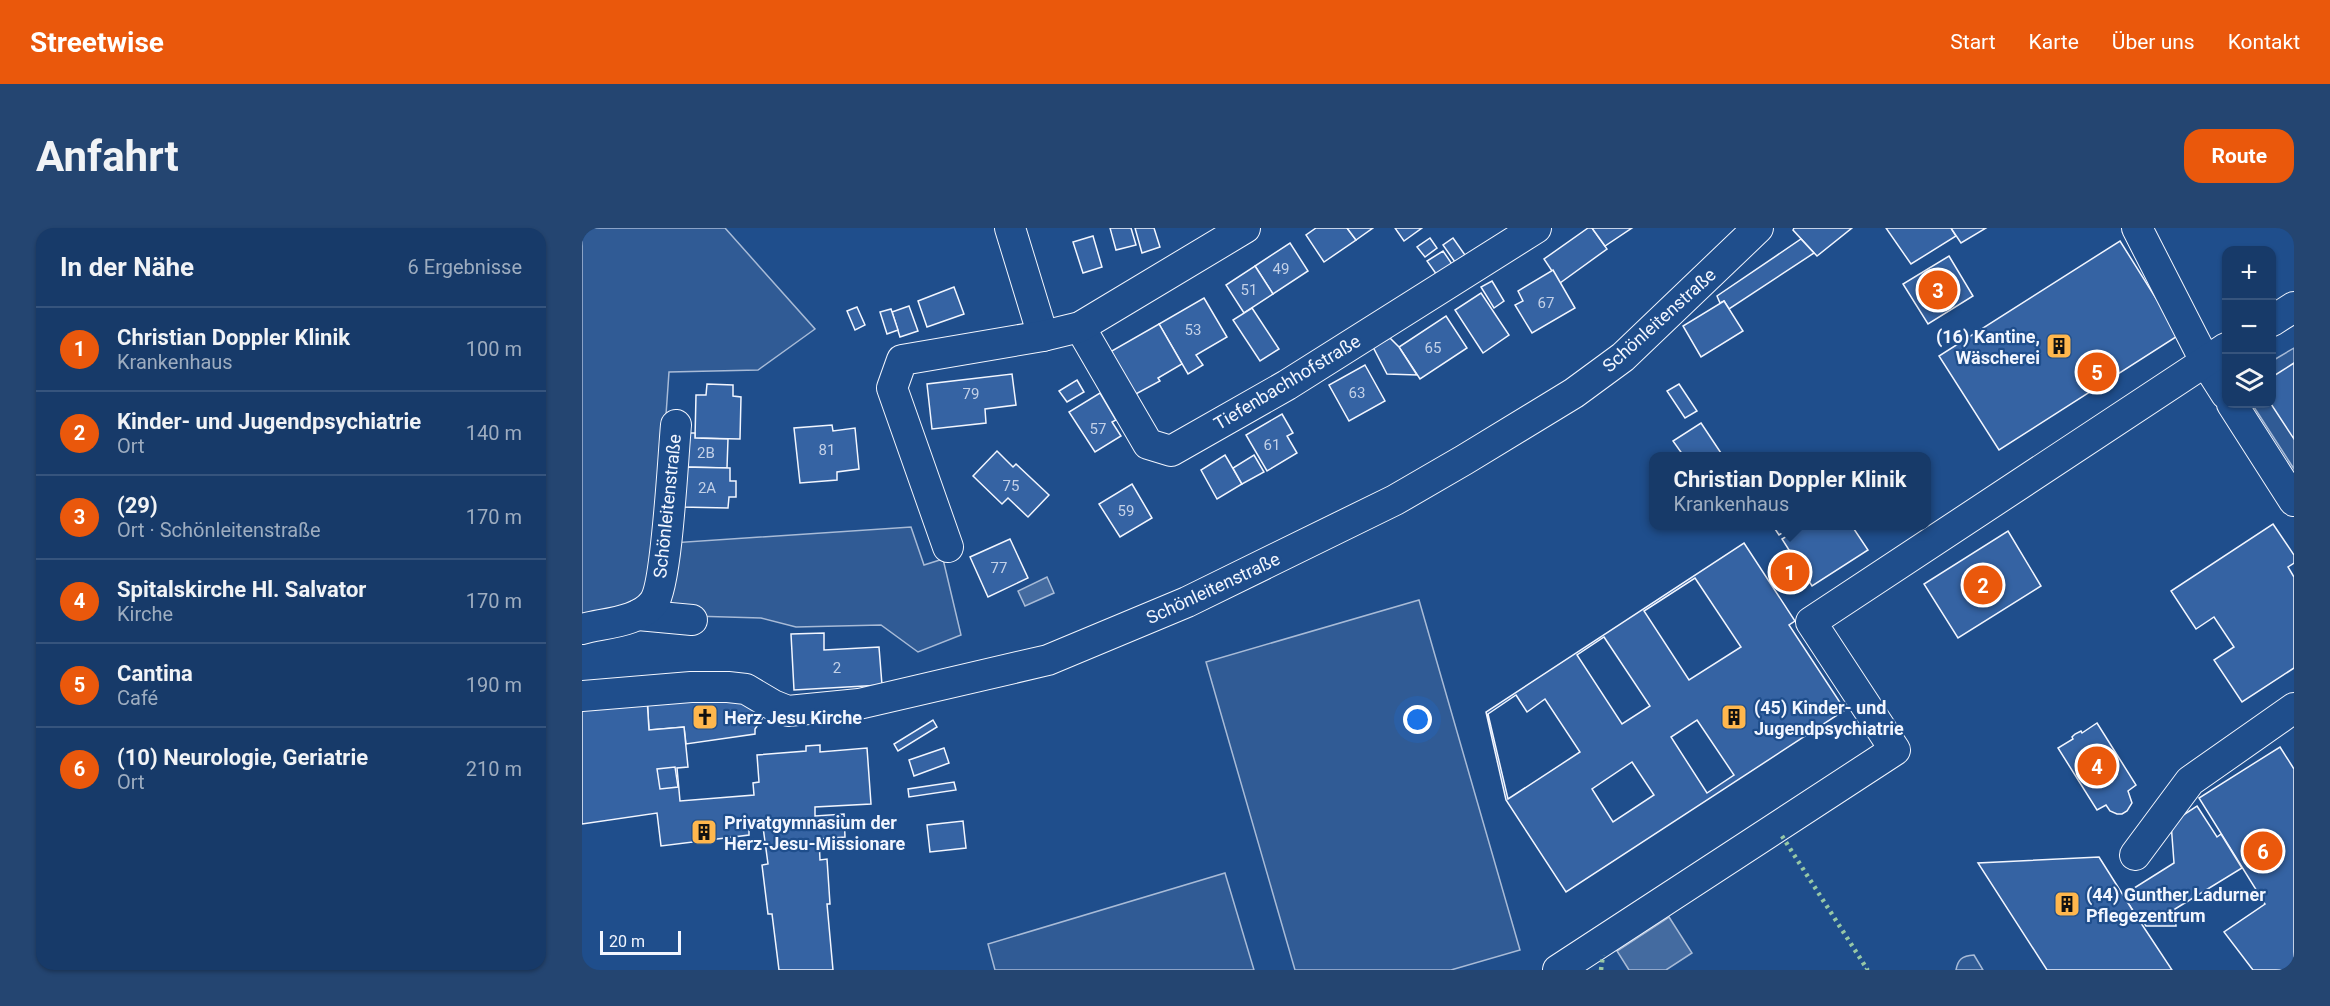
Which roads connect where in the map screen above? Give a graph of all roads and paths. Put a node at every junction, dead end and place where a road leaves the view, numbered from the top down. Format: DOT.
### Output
graph roads {
  1 [pos="1010,228"];
  2 [pos="1245,228"];
  3 [pos="1536,228"];
  4 [pos="1758,228"];
  5 [pos="2137,228"];
  6 [pos="2294,307"];
  7 [pos="2276,318"];
  8 [pos="1080,327"];
  9 [pos="1043,336"];
  10 [pos="2216,354"];
  11 [pos="2222,378"];
  12 [pos="2235,408"];
  13 [pos="676,425"];
  14 [pos="2294,501"];
  15 [pos="948,547"];
  16 [pos="638,615"];
  17 [pos="692,620"];
  18 [pos="582,629"];
  19 [pos="582,696"];
  20 [pos="2294,708"];
  21 [pos="2135,855"];
  22 [pos="1558,970"];
  1 -- 9 [label="street"];
  2 -- 8 [label="street"];
  3 -- 8 [label="street, Tiefenbachhofstraße"];
  4 -- 19 [label="street, Schönleitenstraße"];
  5 -- 10 [label="street"];
  6 -- 7 [label="street"];
  8 -- 9 [label="street"];
  9 -- 15 [label="street"];
  10 -- 11 [label="street"];
  10 -- 22 [label="street"];
  12 -- 14 [label="street"];
  13 -- 16 [label="street, Schönleitenstraße"];
  16 -- 17 [label="street"];
  16 -- 18 [label="street"];
  20 -- 21 [label="street"];
}
